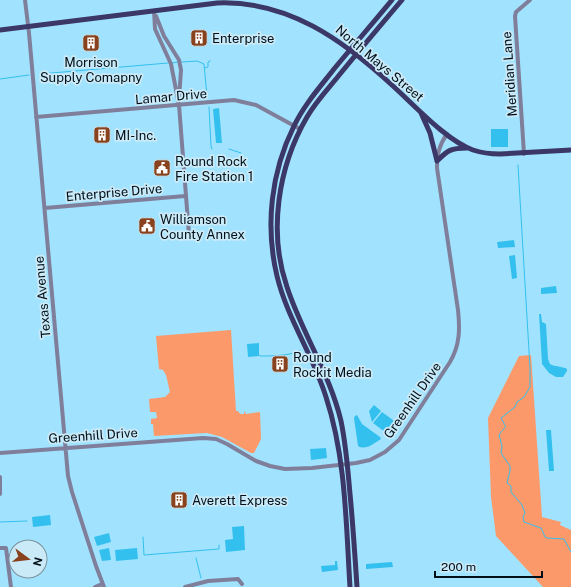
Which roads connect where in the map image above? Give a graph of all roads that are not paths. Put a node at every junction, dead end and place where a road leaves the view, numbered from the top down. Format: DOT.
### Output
graph roads {
  1 [pos="25,0"];
  2 [pos="392,0"];
  3 [pos="402,0"];
  4 [pos="530,0"];
  5 [pos="154,11"];
  6 [pos="28,26"];
  7 [pos="0,30"];
  8 [pos="350,50"];
  9 [pos="356,55"];
  10 [pos="179,105"];
  11 [pos="420,111"];
  12 [pos="36,117"];
  13 [pos="294,125"];
  14 [pos="300,129"];
  15 [pos="447,134"];
  16 [pos="524,145"];
  17 [pos="468,148"];
  18 [pos="571,150"];
  19 [pos="517,153"];
  20 [pos="531,153"];
  21 [pos="524,154"];
  22 [pos="437,161"];
  23 [pos="185,196"];
  24 [pos="44,208"];
  25 [pos="189,234"];
  26 [pos="66,448"];
  27 [pos="0,453"];
  28 [pos="341,464"];
  29 [pos="348,464"];
  30 [pos="0,477"];
  31 [pos="0,494"];
  32 [pos="0,548"];
  33 [pos="242,584"];
  34 [pos="103,586"];
  35 [pos="11,587"];
  36 [pos="95,587"];
  37 [pos="185,587"];
  38 [pos="350,587"];
  39 [pos="357,587"];
  1 -- 6 [label="street, Texas Avenue"];
  2 -- 8 [label="main road"];
  3 -- 9 [label="main road"];
  4 -- 16 [label="street, Meridian Lane"];
  5 -- 6 [label="main road, North Mays Street"];
  5 -- 8 [label="main road, North Mays Street"];
  5 -- 10 [label="street"];
  5 -- 10 [label="street"];
  6 -- 7 [label="main road, North Mays Street"];
  6 -- 12 [label="street, Texas Avenue"];
  8 -- 9 [label="main road, North Mays Street"];
  8 -- 13 [label="main road"];
  9 -- 11 [label="main road, North Mays Street"];
  9 -- 14 [label="main road"];
  10 -- 12 [label="street, Lamar Drive"];
  10 -- 13 [label="street, Lamar Drive"];
  10 -- 23 [label="street"];
  11 -- 15 [label="main road, North Mays Street"];
  11 -- 22 [label="main road"];
  12 -- 24 [label="street, Texas Avenue"];
  13 -- 14 [label="street, Lamar Drive"];
  13 -- 28 [label="main road"];
  14 -- 29 [label="main road"];
  15 -- 17 [label="main road, North Mays Street"];
  15 -- 22 [label="street, Greenhill Drive"];
  16 -- 19 [label="street"];
  16 -- 20 [label="street"];
  16 -- 21 [label="street, Meridian Lane"];
  17 -- 19 [label="main road, North Mays Street"];
  17 -- 22 [label="main road"];
  18 -- 20 [label="main road, North Mays Street"];
  19 -- 21 [label="main road, North Mays Street"];
  20 -- 21 [label="main road, North Mays Street"];
  22 -- 29 [label="street, Greenhill Drive"];
  23 -- 24 [label="street, Enterprise Drive"];
  23 -- 25 [label="street"];
  24 -- 26 [label="street, Texas Avenue"];
  26 -- 27 [label="street, Greenhill Drive"];
  26 -- 28 [label="street, Greenhill Drive"];
  26 -- 34 [label="street, Texas Avenue"];
  28 -- 29 [label="street, Greenhill Drive"];
  28 -- 38 [label="main road"];
  29 -- 39 [label="main road"];
  30 -- 31 [label="street"];
  32 -- 35 [label="street"];
  33 -- 37 [label="street"];
  34 -- 36 [label="street"];
}
